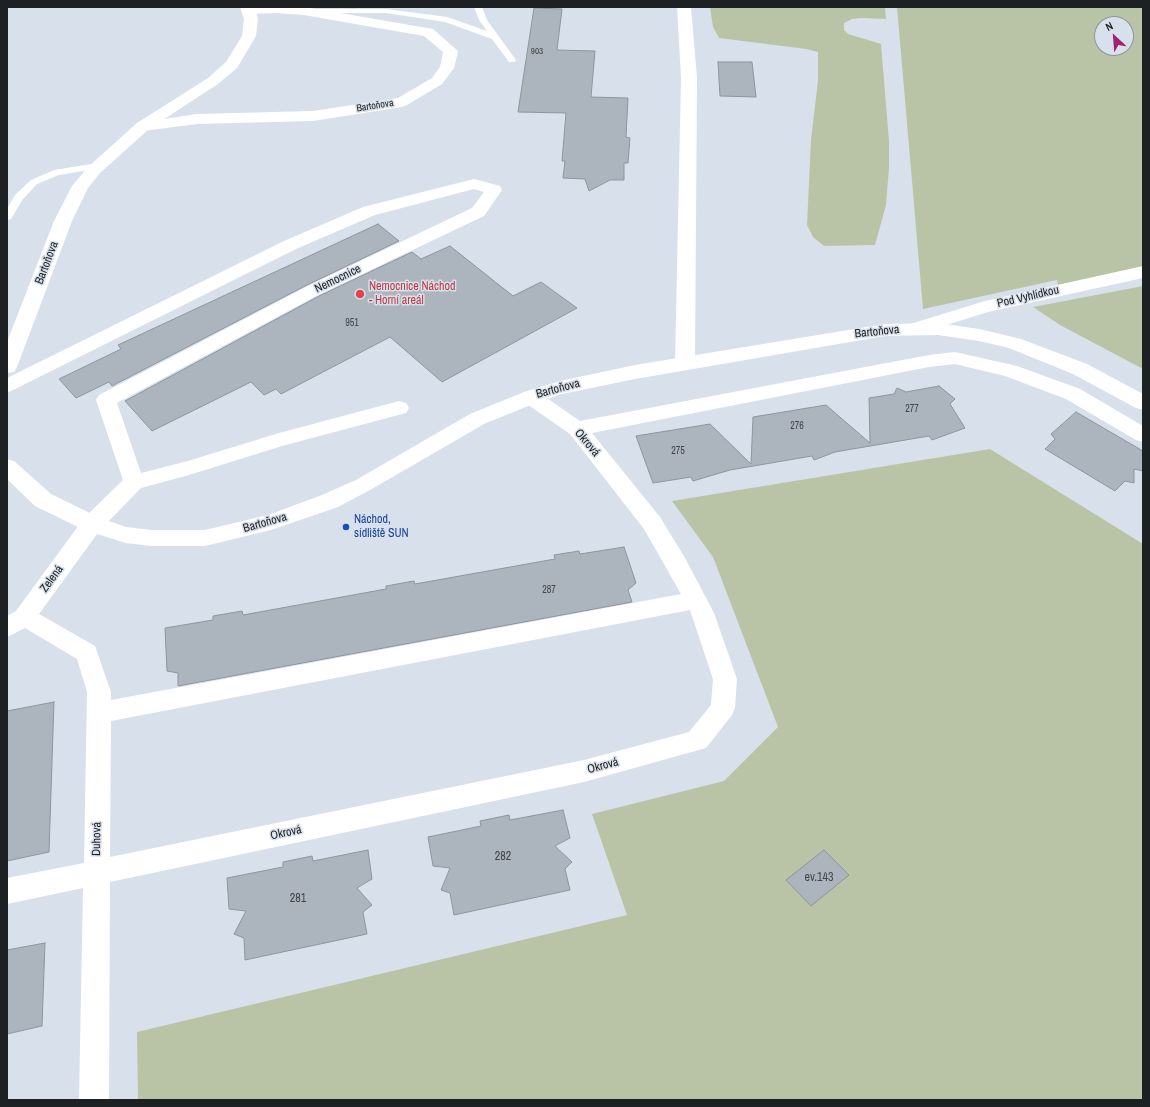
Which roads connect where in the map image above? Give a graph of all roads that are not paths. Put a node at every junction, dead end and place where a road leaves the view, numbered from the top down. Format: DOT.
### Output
graph roads {
  1 [pos="478,7"];
  2 [pos="684,7"];
  3 [pos="248,8"];
  4 [pos="356,9"];
  5 [pos="304,12"];
  6 [pos="495,37"];
  7 [pos="512,60"];
  8 [pos="143,126"];
  9 [pos="98,166"];
  10 [pos="7,217"];
  11 [pos="1143,272"];
  12 [pos="914,329"];
  13 [pos="685,363"];
  14 [pos="7,367"];
  15 [pos="7,386"];
  16 [pos="531,397"];
  17 [pos="1143,403"];
  18 [pos="399,408"];
  19 [pos="577,429"];
  20 [pos="1143,435"];
  21 [pos="7,466"];
  22 [pos="134,482"];
  23 [pos="92,524"];
  24 [pos="696,600"];
  25 [pos="15,623"];
  26 [pos="99,713"];
  27 [pos="96,873"];
  28 [pos="7,891"];
  29 [pos="94,1100"];
  1 -- 6 [label="lane"];
  2 -- 13 [label="street"];
  3 -- 5 [label="street, Bartoňova"];
  3 -- 8 [label="street, Bartoňova"];
  4 -- 5 [label="lane, Bartoňova"];
  4 -- 6 [label="lane, Bartoňova"];
  5 -- 8 [label="street, Bartoňova"];
  6 -- 7 [label="lane"];
  8 -- 9 [label="street, Bartoňova"];
  9 -- 10 [label="lane"];
  9 -- 14 [label="street, Bartoňova"];
  11 -- 12 [label="street, Pod Vyhlídkou"];
  12 -- 13 [label="street, Bartoňova"];
  12 -- 17 [label="street, Bartoňova"];
  13 -- 16 [label="street, Bartoňova"];
  15 -- 22 [label="street, Nemocnice"];
  16 -- 19 [label="street, Okrová"];
  16 -- 23 [label="street, Bartoňova"];
  18 -- 22 [label="street"];
  19 -- 20 [label="street"];
  19 -- 24 [label="street, Okrová"];
  21 -- 23 [label="street, Bartoňova"];
  22 -- 23 [label="street, Zelená"];
  23 -- 25 [label="street, Zelená"];
  24 -- 26 [label="street"];
  24 -- 27 [label="street, Okrová"];
  25 -- 26 [label="street, Duhová"];
  26 -- 27 [label="street, Duhová"];
  27 -- 28 [label="street, Okrová"];
  27 -- 29 [label="street, Duhová"];
}
